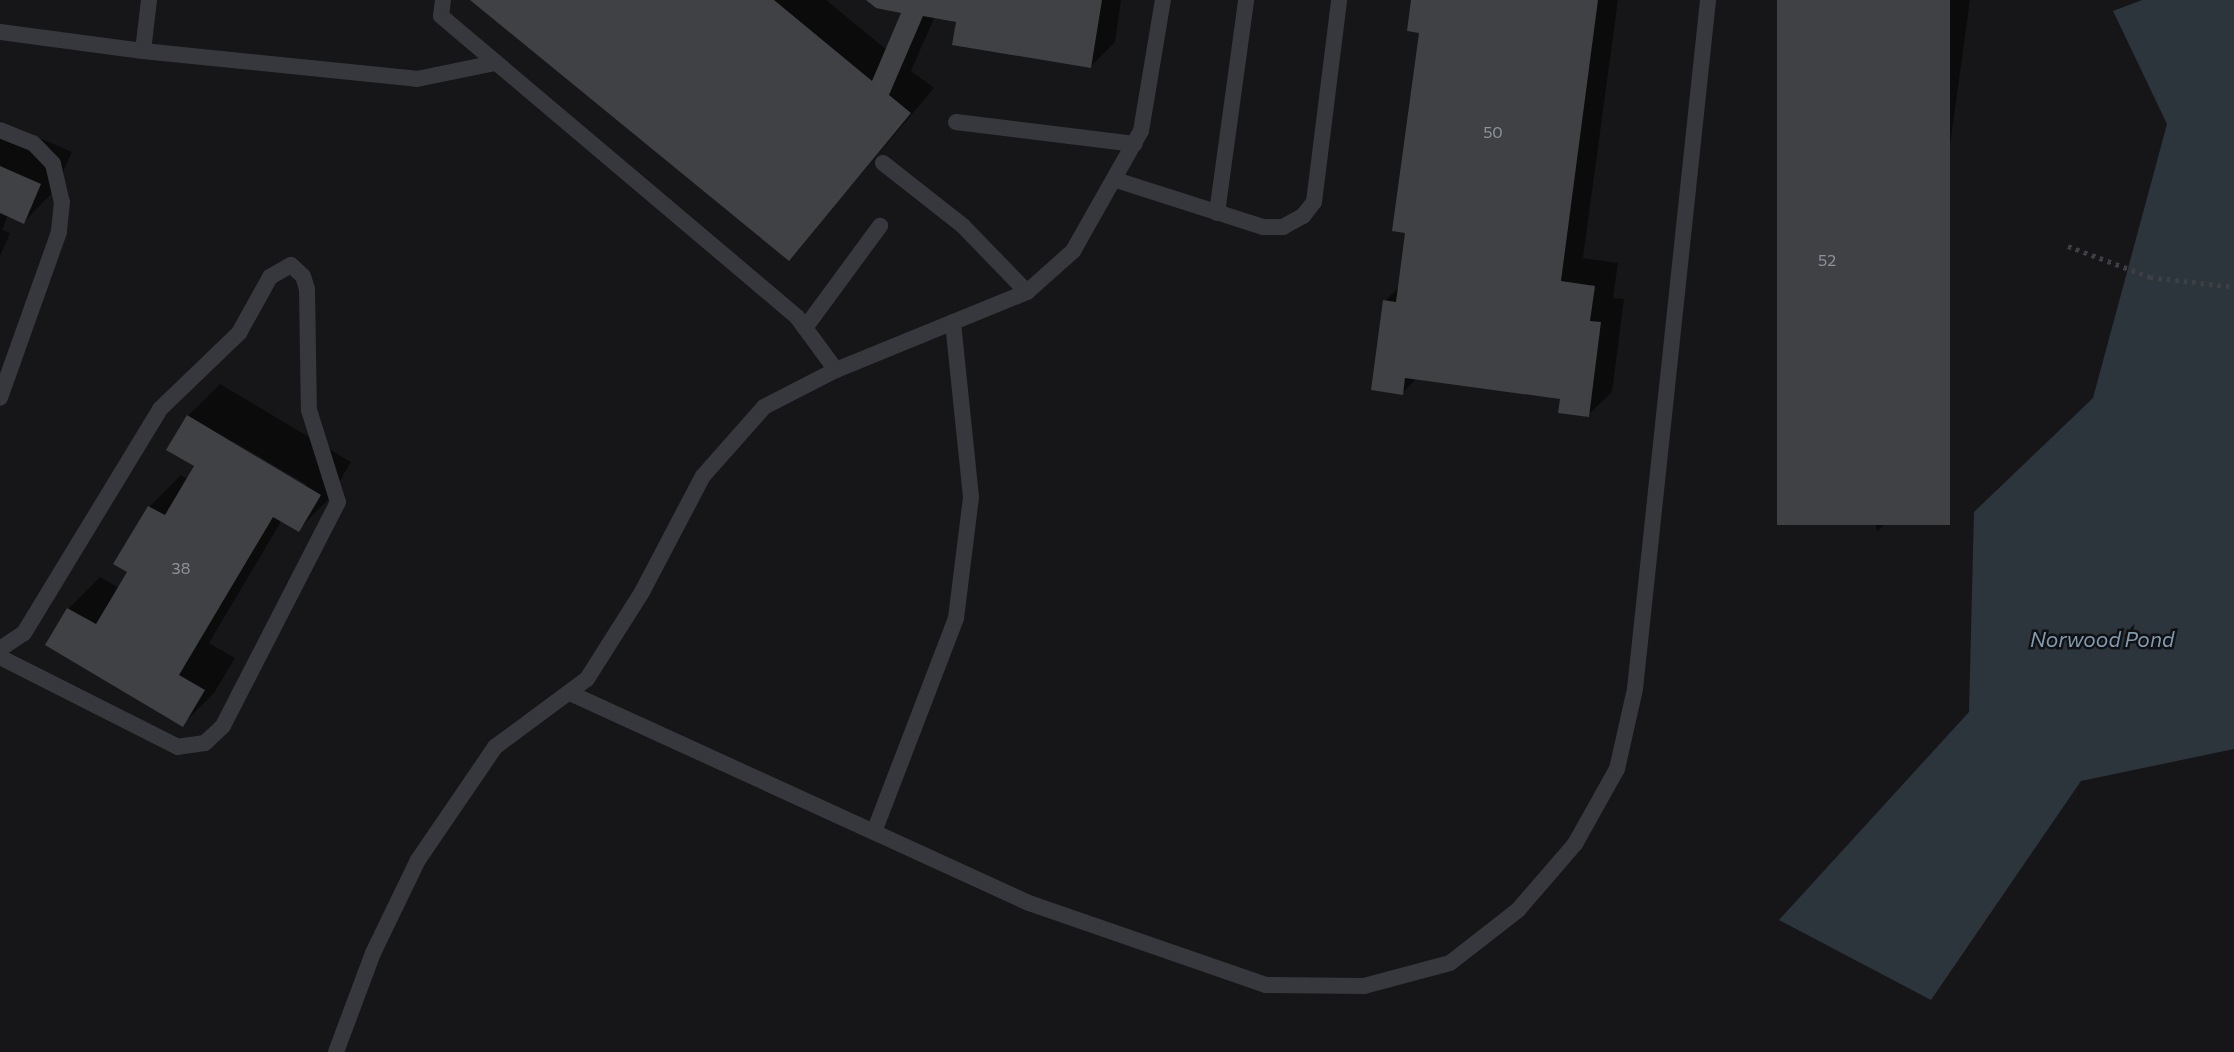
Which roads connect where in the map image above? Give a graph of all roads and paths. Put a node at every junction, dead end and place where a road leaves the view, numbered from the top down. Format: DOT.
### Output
graph roads {
  1 [pos="149,0"];
  2 [pos="443,0"];
  3 [pos="1163,0"];
  4 [pos="1246,0"];
  5 [pos="1339,0"];
  6 [pos="1709,0"];
  7 [pos="0,32"];
  8 [pos="143,51"];
  9 [pos="495,63"];
  10 [pos="956,122"];
  11 [pos="0,130"];
  12 [pos="1135,144"];
  13 [pos="883,163"];
  14 [pos="1116,180"];
  15 [pos="1217,213"];
  16 [pos="880,226"];
  17 [pos="2068,246"];
  18 [pos="2234,287"];
  19 [pos="1027,292"];
  20 [pos="953,321"];
  21 [pos="805,328"];
  22 [pos="836,370"];
  23 [pos="0,398"];
  24 [pos="0,649"];
  25 [pos="0,657"];
  26 [pos="572,694"];
  27 [pos="874,832"];
  28 [pos="336,1052"];
  1 -- 8 [label="lane"];
  2 -- 9 [label="lane"];
  3 -- 12 [label="lane"];
  4 -- 15 [label="lane"];
  5 -- 15 [label="lane"];
  6 -- 27 [label="lane"];
  7 -- 8 [label="lane"];
  8 -- 9 [label="lane"];
  9 -- 21 [label="lane"];
  10 -- 12 [label="lane"];
  11 -- 23 [label="lane"];
  12 -- 14 [label="lane"];
  13 -- 19 [label="lane"];
  14 -- 15 [label="lane"];
  14 -- 19 [label="lane"];
  16 -- 21 [label="lane"];
  17 -- 18 [label="path"];
  19 -- 20 [label="lane"];
  20 -- 22 [label="lane"];
  20 -- 27 [label="lane"];
  21 -- 22 [label="lane"];
  22 -- 26 [label="lane"];
  24 -- 25 [label="lane"];
  26 -- 27 [label="lane"];
  26 -- 28 [label="lane"];
}
